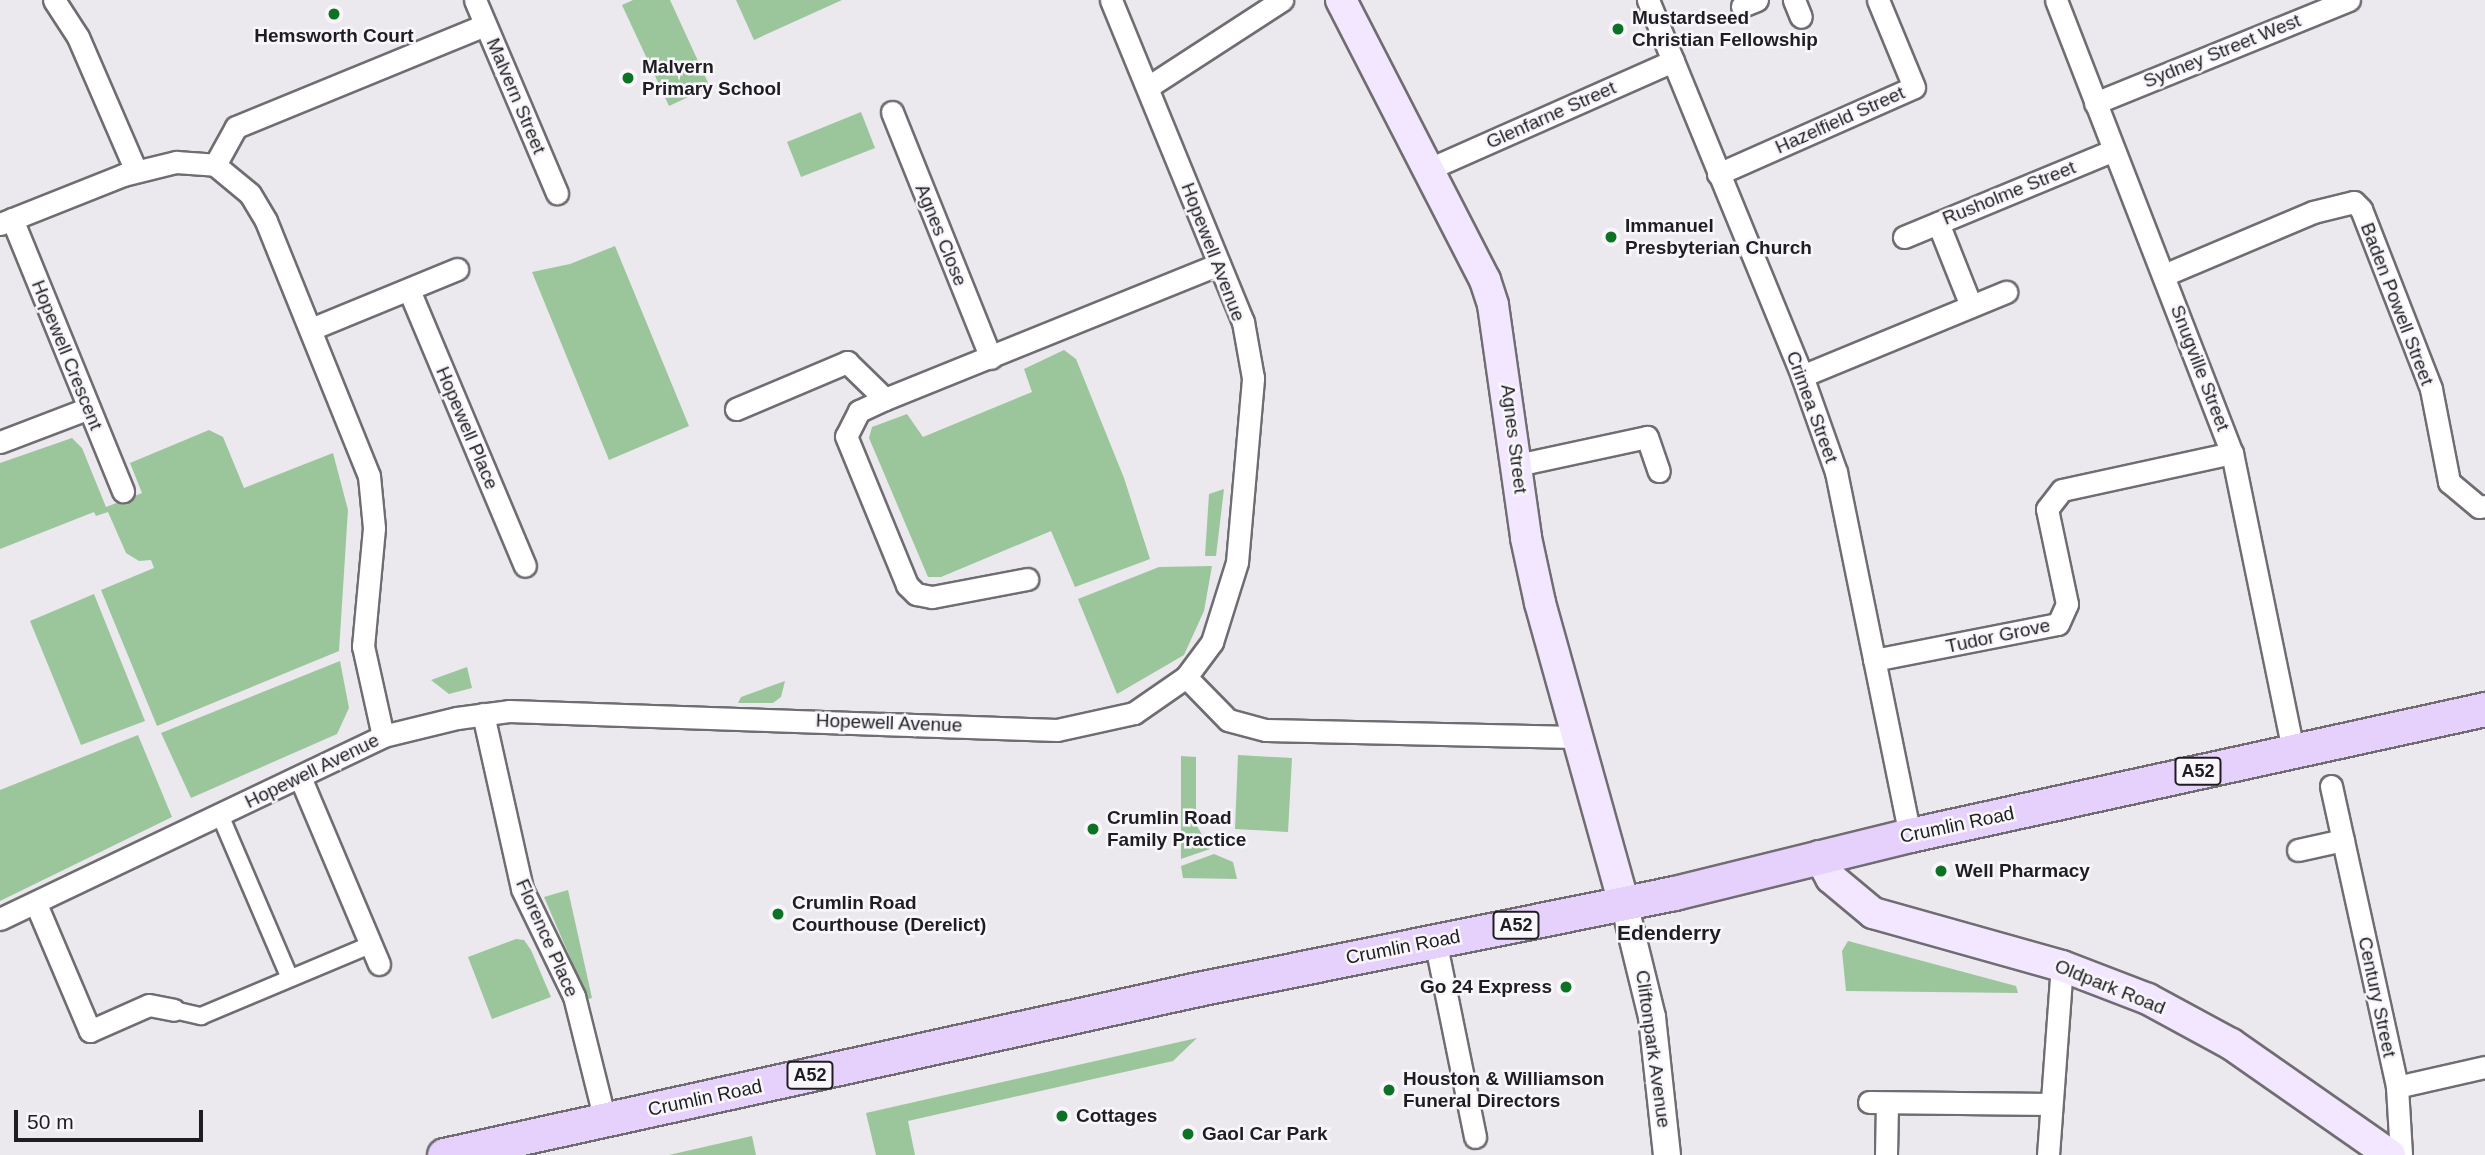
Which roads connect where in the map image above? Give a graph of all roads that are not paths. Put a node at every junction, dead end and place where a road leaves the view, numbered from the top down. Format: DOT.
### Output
graph roads {
  1 [pos="54,0"];
  2 [pos="475,0"];
  3 [pos="1111,0"];
  4 [pos="1282,0"];
  5 [pos="1341,0"];
  6 [pos="1648,0"];
  7 [pos="1878,0"];
  8 [pos="2056,0"];
  9 [pos="2350,0"];
  10 [pos="485,25"];
  11 [pos="1673,61"];
  12 [pos="1147,87"];
  13 [pos="2095,103"];
  14 [pos="892,112"];
  15 [pos="2114,150"];
  16 [pos="215,165"];
  17 [pos="1429,169"];
  18 [pos="136,171"];
  19 [pos="1718,173"];
  20 [pos="557,193"];
  21 [pos="6,222"];
  22 [pos="1938,223"];
  23 [pos="1904,237"];
  24 [pos="1219,264"];
  25 [pos="457,270"];
  26 [pos="2164,275"];
  27 [pos="409,290"];
  28 [pos="2006,292"];
  29 [pos="1971,306"];
  30 [pos="311,329"];
  31 [pos="991,358"];
  32 [pos="1802,376"];
  33 [pos="885,399"];
  34 [pos="89,408"];
  35 [pos="736,409"];
  36 [pos="0,442"];
  37 [pos="2232,453"];
  38 [pos="1517,465"];
  39 [pos="1659,471"];
  40 [pos="123,491"];
  41 [pos="2485,506"];
  42 [pos="525,566"];
  43 [pos="1027,579"];
  44 [pos="1874,660"];
  45 [pos="1186,677"];
  46 [pos="2485,709"];
  47 [pos="483,714"];
  48 [pos="383,736"];
  49 [pos="1576,737"];
  50 [pos="2292,750"];
  51 [pos="300,777"];
  52 [pos="2332,786"];
  53 [pos="220,815"];
  54 [pos="1910,835"];
  55 [pos="2343,840"];
  56 [pos="2298,850"];
  57 [pos="1819,856"];
  58 [pos="1623,903"];
  59 [pos="36,904"];
  60 [pos="0,919"];
  61 [pos="1435,940"];
  62 [pos="370,944"];
  63 [pos="379,964"];
  64 [pos="2062,966"];
  65 [pos="290,978"];
  66 [pos="174,1010"];
  67 [pos="2485,1067"];
  68 [pos="2397,1087"];
  69 [pos="2051,1104"];
  70 [pos="605,1120"];
  71 [pos="1475,1137"];
  72 [pos="444,1155"];
  73 [pos="1667,1155"];
  74 [pos="1886,1155"];
  75 [pos="2048,1155"];
  76 [pos="2390,1155"];
  77 [pos="2401,1155"];
  1 -- 18 [label="street"];
  2 -- 10 [label="street, Malvern Street"];
  3 -- 12 [label="street, Hopewell Avenue"];
  4 -- 12 [label="street"];
  5 -- 17 [label="main road, Agnes Street"];
  6 -- 11 [label="street, Crimea Street"];
  7 -- 19 [label="street, Hazelfield Street"];
  8 -- 13 [label="street, Snugville Street"];
  9 -- 13 [label="street, Sydney Street West"];
  10 -- 16 [label="street"];
  10 -- 20 [label="street, Malvern Street"];
  11 -- 17 [label="street, Glenfarne Street"];
  11 -- 19 [label="street, Crimea Street"];
  12 -- 24 [label="street, Hopewell Avenue"];
  13 -- 15 [label="street, Snugville Street"];
  14 -- 31 [label="street, Agnes Close"];
  15 -- 22 [label="street, Rusholme Street"];
  15 -- 26 [label="street, Snugville Street"];
  16 -- 18 [label="street, Hopewell Crescent"];
  16 -- 30 [label="street"];
  17 -- 38 [label="main road, Agnes Street"];
  18 -- 21 [label="street, Hopewell Crescent"];
  19 -- 32 [label="street, Crimea Street"];
  21 -- 34 [label="street, Hopewell Crescent"];
  22 -- 23 [label="street, Rusholme Street"];
  22 -- 29 [label="street"];
  24 -- 31 [label="street"];
  24 -- 45 [label="street, Hopewell Avenue"];
  25 -- 27 [label="street"];
  26 -- 37 [label="street, Snugville Street"];
  26 -- 41 [label="street, Baden Powell Street"];
  27 -- 30 [label="street"];
  27 -- 42 [label="street, Hopewell Place"];
  28 -- 29 [label="street"];
  29 -- 32 [label="street"];
  30 -- 48 [label="street"];
  31 -- 33 [label="street"];
  32 -- 44 [label="street, Crimea Street"];
  33 -- 35 [label="street"];
  33 -- 43 [label="street"];
  34 -- 36 [label="street"];
  34 -- 40 [label="street, Hopewell Crescent"];
  37 -- 44 [label="street, Tudor Grove"];
  37 -- 50 [label="street, Snugville Street"];
  38 -- 39 [label="street"];
  38 -- 49 [label="main road, Agnes Street"];
  44 -- 54 [label="street, Crimea Street"];
  45 -- 47 [label="street, Hopewell Avenue"];
  45 -- 49 [label="street"];
  46 -- 50 [label="main road, Crumlin Road / A52"];
  47 -- 48 [label="street, Hopewell Avenue"];
  47 -- 70 [label="street, Florence Place"];
  48 -- 51 [label="street, Hopewell Avenue"];
  49 -- 58 [label="main road, Agnes Street"];
  50 -- 54 [label="main road, Crumlin Road / A52"];
  51 -- 53 [label="street, Hopewell Avenue"];
  51 -- 62 [label="street"];
  52 -- 55 [label="street, Century Street"];
  53 -- 59 [label="street, Hopewell Avenue"];
  53 -- 65 [label="street"];
  54 -- 57 [label="main road, Crumlin Road / A52"];
  55 -- 56 [label="street"];
  55 -- 68 [label="street, Century Street"];
  57 -- 58 [label="main road, Crumlin Road / A52"];
  57 -- 64 [label="main road, Oldpark Road"];
  58 -- 61 [label="main road, Crumlin Road / A52"];
  58 -- 73 [label="street, Cliftonpark Avenue"];
  59 -- 60 [label="street, Hopewell Avenue"];
  59 -- 66 [label="street"];
  61 -- 70 [label="main road, Crumlin Road / A52"];
  61 -- 71 [label="street"];
  62 -- 63 [label="street"];
  62 -- 65 [label="street"];
  64 -- 69 [label="street"];
  64 -- 76 [label="main road, Oldpark Road"];
  65 -- 66 [label="street"];
  67 -- 68 [label="street"];
  68 -- 77 [label="street, Century Street"];
  69 -- 74 [label="street"];
  69 -- 75 [label="street"];
  70 -- 72 [label="main road, Crumlin Road / A52"];
}
